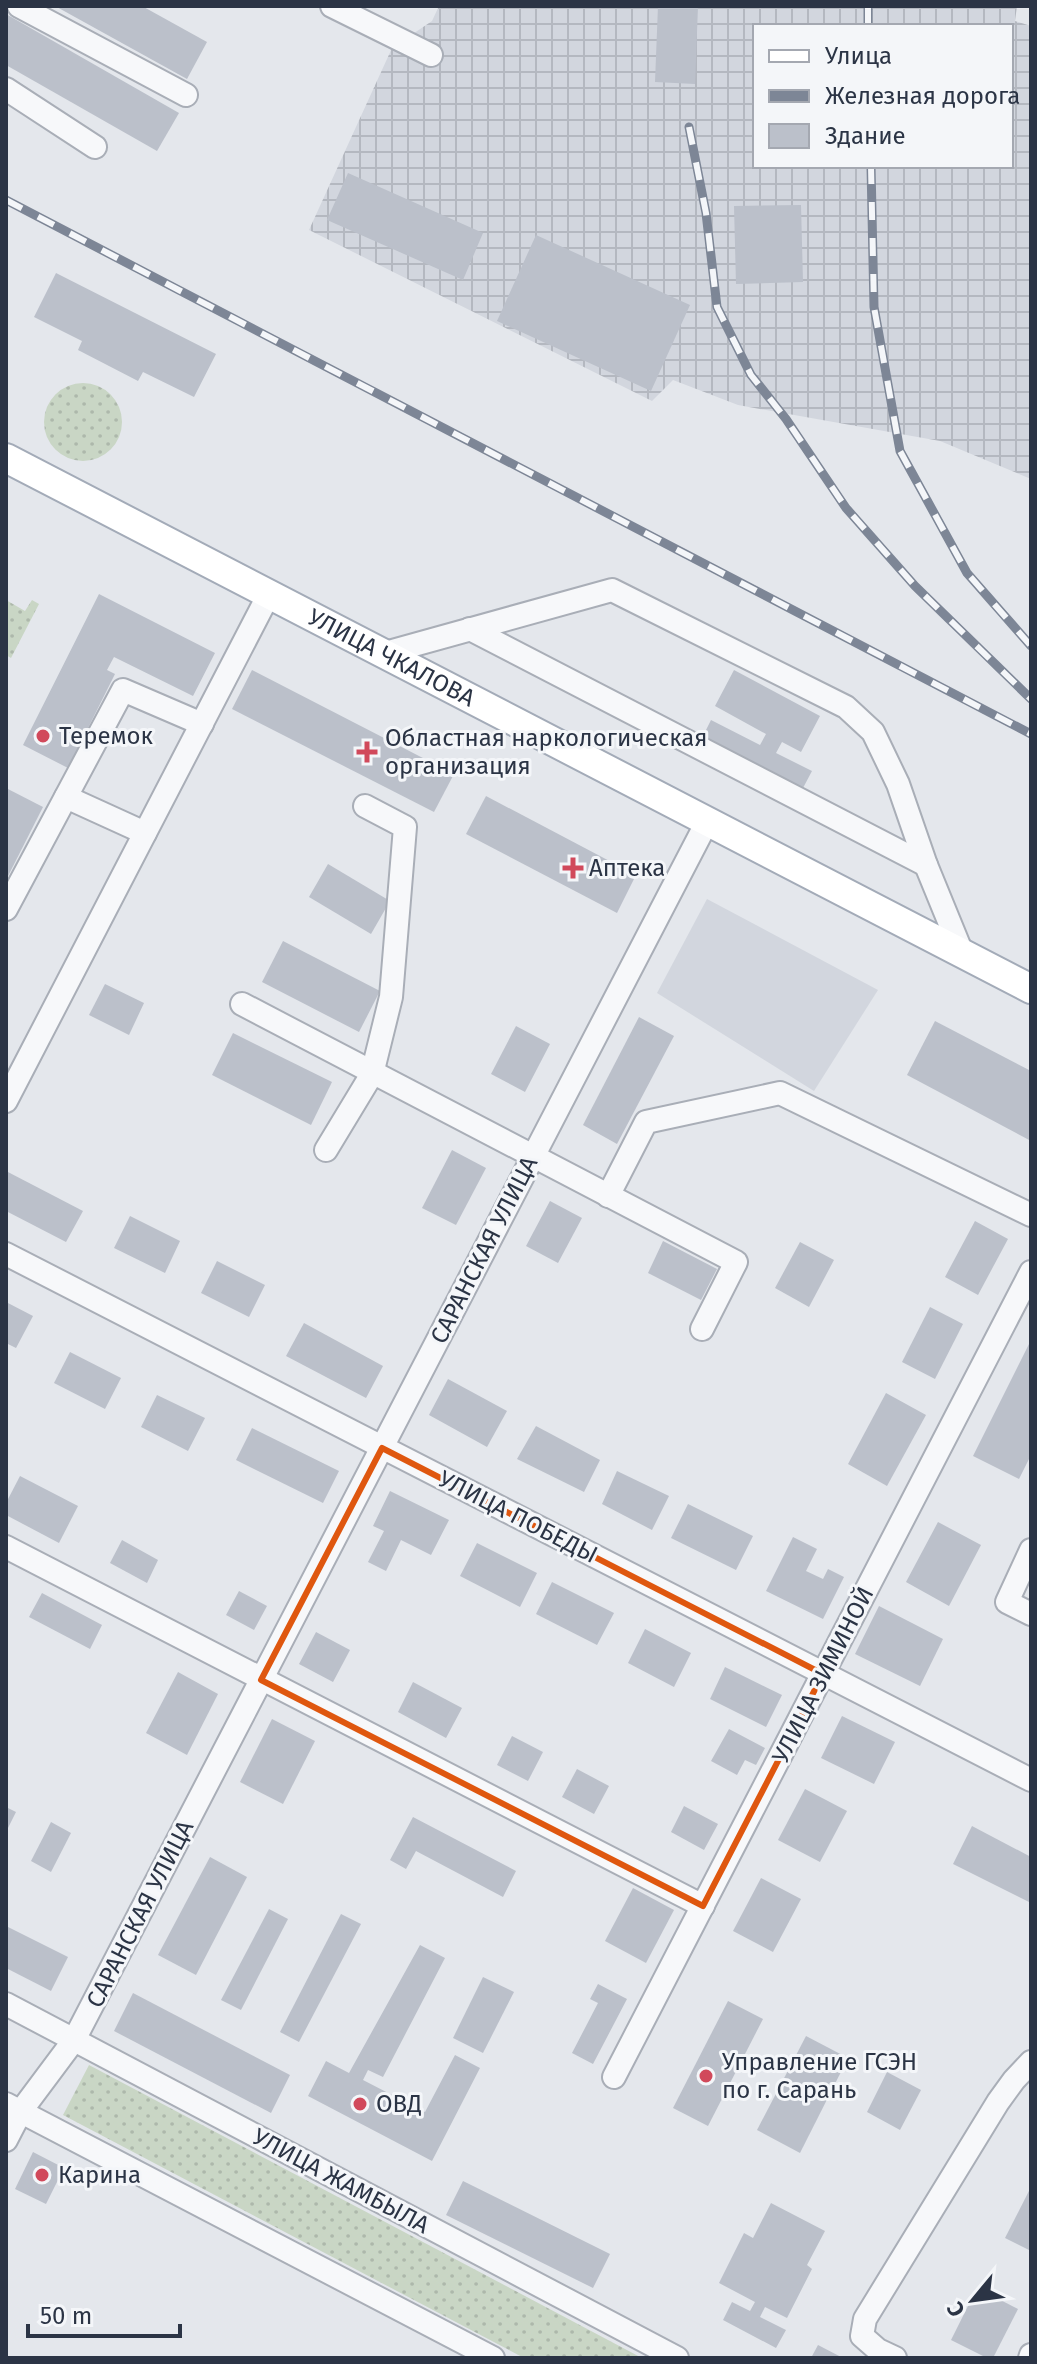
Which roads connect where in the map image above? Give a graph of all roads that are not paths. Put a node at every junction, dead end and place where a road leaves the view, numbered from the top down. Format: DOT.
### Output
graph roads {
  1 [pos="19,6"];
  2 [pos="332,6"];
  3 [pos="431,55"];
  4 [pos="6,89"];
  5 [pos="186,95"];
  6 [pos="95,147"];
  7 [pos="6,458"];
  8 [pos="269,594"];
  9 [pos="470,629"];
  10 [pos="385,653"];
  11 [pos="202,724"];
  12 [pos="66,797"];
  13 [pos="365,806"];
  14 [pos="708,820"];
  15 [pos="145,833"];
  16 [pos="926,865"];
  17 [pos="6,909"];
  18 [pos="962,953"];
  19 [pos="1031,989"];
  20 [pos="242,1004"];
  21 [pos="372,1074"];
  22 [pos="7,1098"];
  23 [pos="326,1150"];
  24 [pos="533,1157"];
  25 [pos="608,1196"];
  26 [pos="1031,1215"];
  27 [pos="6,1254"];
  28 [pos="1031,1272"];
  29 [pos="702,1329"];
  30 [pos="382,1448"];
  31 [pos="6,1547"];
  32 [pos="1031,1550"];
  33 [pos="1031,1614"];
  34 [pos="823,1674"];
  35 [pos="261,1680"];
  36 [pos="1031,1780"];
  37 [pos="703,1906"];
  38 [pos="6,2004"];
  39 [pos="74,2040"];
  40 [pos="1031,2062"];
  41 [pos="614,2077"];
  42 [pos="14,2108"];
  43 [pos="6,2140"];
  44 [pos="493,2358"];
  45 [pos="677,2358"];
  46 [pos="895,2358"];
  1 -- 5 [label="street"];
  2 -- 3 [label="street"];
  4 -- 6 [label="street"];
  7 -- 8 [label="main road, УЛИЦА ЧКАЛОВА"];
  8 -- 10 [label="main road, УЛИЦА ЧКАЛОВА"];
  8 -- 11 [label="street"];
  9 -- 10 [label="street"];
  9 -- 16 [label="street"];
  9 -- 16 [label="street"];
  10 -- 14 [label="main road, УЛИЦА ЧКАЛОВА"];
  11 -- 12 [label="street"];
  11 -- 15 [label="street"];
  12 -- 15 [label="street"];
  12 -- 17 [label="street"];
  13 -- 21 [label="street"];
  14 -- 18 [label="main road, УЛИЦА ЧКАЛОВА"];
  14 -- 24 [label="street, САРАНСКАЯ УЛИЦА"];
  15 -- 22 [label="street"];
  16 -- 18 [label="street"];
  18 -- 19 [label="main road, УЛИЦА ЧКАЛОВА"];
  20 -- 21 [label="street"];
  21 -- 23 [label="street"];
  21 -- 24 [label="street"];
  24 -- 25 [label="street"];
  24 -- 30 [label="street, САРАНСКАЯ УЛИЦА"];
  25 -- 26 [label="street"];
  25 -- 29 [label="street"];
  27 -- 30 [label="street, УЛИЦА ПОБЕДЫ"];
  28 -- 34 [label="street, УЛИЦА ЗИМИНОЙ"];
  30 -- 34 [label="street, УЛИЦА ПОБЕДЫ"];
  30 -- 35 [label="street, САРАНСКАЯ УЛИЦА"];
  31 -- 35 [label="street"];
  32 -- 33 [label="street"];
  34 -- 36 [label="street, УЛИЦА ПОБЕДЫ"];
  34 -- 37 [label="street, УЛИЦА ЗИМИНОЙ"];
  35 -- 37 [label="street"];
  35 -- 39 [label="street, САРАНСКАЯ УЛИЦА"];
  37 -- 41 [label="street, УЛИЦА ЗИМИНОЙ"];
  38 -- 39 [label="street, УЛИЦА ЖАМБЫЛА"];
  39 -- 42 [label="street, САРАНСКАЯ УЛИЦА"];
  39 -- 45 [label="street, УЛИЦА ЖАМБЫЛА"];
  40 -- 46 [label="street"];
  42 -- 43 [label="street, САРАНСКАЯ УЛИЦА"];
  42 -- 44 [label="street"];
}
